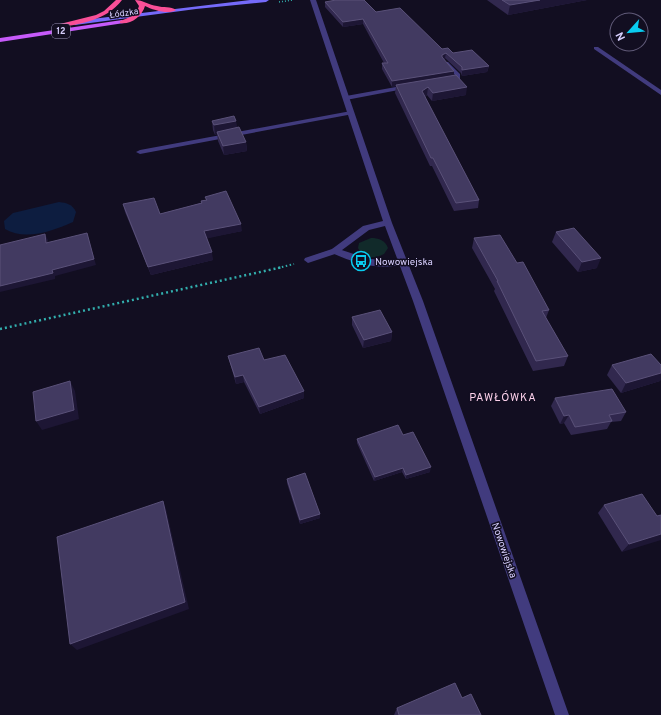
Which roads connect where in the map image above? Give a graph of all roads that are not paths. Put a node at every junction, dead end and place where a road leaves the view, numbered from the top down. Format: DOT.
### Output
graph roads {
  1 [pos="266,0"];
  2 [pos="313,0"];
  3 [pos="138,1"];
  4 [pos="251,2"];
  5 [pos="122,3"];
  6 [pos="173,10"];
  7 [pos="134,17"];
  8 [pos="122,22"];
  9 [pos="55,26"];
  10 [pos="0,34"];
  11 [pos="0,40"];
  12 [pos="596,48"];
  13 [pos="445,62"];
  14 [pos="443,81"];
  15 [pos="413,86"];
  16 [pos="661,93"];
  17 [pos="346,98"];
  18 [pos="351,113"];
  19 [pos="140,152"];
  20 [pos="388,223"];
  21 [pos="335,251"];
  22 [pos="308,260"];
  23 [pos="401,262"];
  24 [pos="562,715"];
  1 -- 4 [label="main road, Łódzka"];
  2 -- 17 [label="street, Nowowiejska"];
  3 -- 6 [label="highway"];
  3 -- 7 [label="highway"];
  4 -- 6 [label="main road, Łódzka"];
  4 -- 7 [label="main road, Łódzka"];
  5 -- 7 [label="highway"];
  5 -- 9 [label="highway, 12"];
  6 -- 7 [label="main road, Łódzka"];
  7 -- 8 [label="highway, 12"];
  7 -- 9 [label="main road, Łódzka / 12"];
  8 -- 11 [label="main road, Łódzka / 12"];
  9 -- 10 [label="main road, Łódzka / 12"];
  12 -- 16 [label="street"];
  13 -- 14 [label="street"];
  15 -- 17 [label="street"];
  17 -- 18 [label="street, Nowowiejska"];
  18 -- 19 [label="street"];
  18 -- 20 [label="street, Nowowiejska"];
  20 -- 21 [label="street"];
  20 -- 23 [label="street, Nowowiejska"];
  21 -- 22 [label="street"];
  21 -- 23 [label="street"];
  23 -- 24 [label="street, Nowowiejska"];
}
